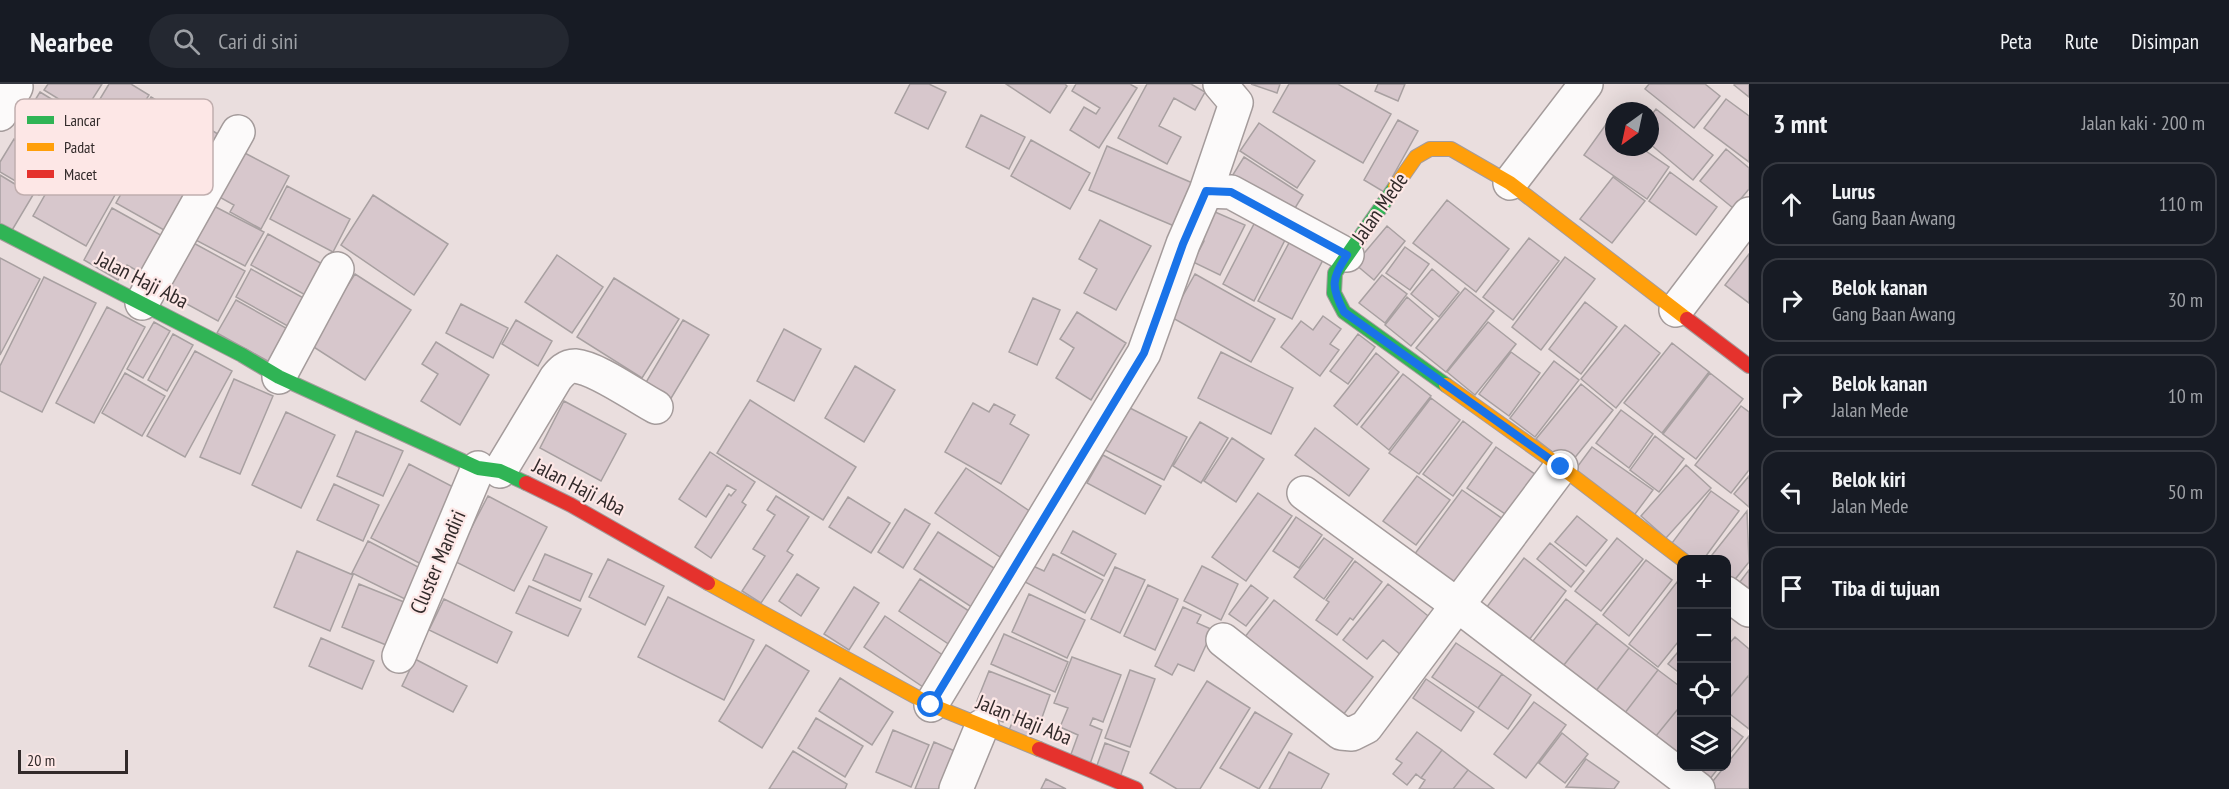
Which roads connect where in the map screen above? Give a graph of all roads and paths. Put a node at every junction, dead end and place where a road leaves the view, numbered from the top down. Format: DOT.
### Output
graph roads {
  1 [pos="1220,84"];
  2 [pos="1586,84"];
  3 [pos="238,132"];
  4 [pos="213,177"];
  5 [pos="1510,183"];
  6 [pos="1206,191"];
  7 [pos="203,195"];
  8 [pos="1749,214"];
  9 [pos="0,231"];
  10 [pos="1347,255"];
  11 [pos="338,269"];
  12 [pos="142,303"];
  13 [pos="1676,310"];
  14 [pos="1749,366"];
  15 [pos="279,376"];
  16 [pos="656,407"];
  17 [pos="1561,467"];
  18 [pos="489,469"];
  19 [pos="1304,493"];
  20 [pos="1677,555"];
  21 [pos="1731,596"];
  22 [pos="1456,604"];
  23 [pos="1749,610"];
  24 [pos="1223,640"];
  25 [pos="399,656"];
  26 [pos="931,705"];
  27 [pos="982,726"];
  28 [pos="956,789"];
  29 [pos="1136,789"];
  30 [pos="1698,789"];
  1 -- 6 [label="street"];
  2 -- 5 [label="street"];
  3 -- 4 [label="street"];
  5 -- 10 [label="street, Jalan Mede"];
  5 -- 13 [label="street, Jalan Mede"];
  6 -- 10 [label="street"];
  6 -- 26 [label="street"];
  7 -- 12 [label="street"];
  8 -- 13 [label="street"];
  9 -- 12 [label="street, Jalan Haji Aba"];
  10 -- 17 [label="street, Jalan Mede"];
  11 -- 15 [label="street"];
  12 -- 15 [label="street, Jalan Haji Aba"];
  13 -- 14 [label="street, Jalan Mede"];
  15 -- 18 [label="street, Jalan Haji Aba"];
  16 -- 18 [label="street, Cluster Mandiri"];
  17 -- 20 [label="street, Jalan Mede"];
  17 -- 22 [label="street"];
  18 -- 25 [label="street, Cluster Mandiri"];
  18 -- 26 [label="street, Jalan Haji Aba"];
  19 -- 22 [label="street"];
  21 -- 23 [label="street"];
  22 -- 24 [label="street"];
  22 -- 30 [label="street"];
  26 -- 27 [label="street, Jalan Haji Aba"];
  27 -- 28 [label="street"];
  27 -- 29 [label="street, Jalan Haji Aba"];
}
